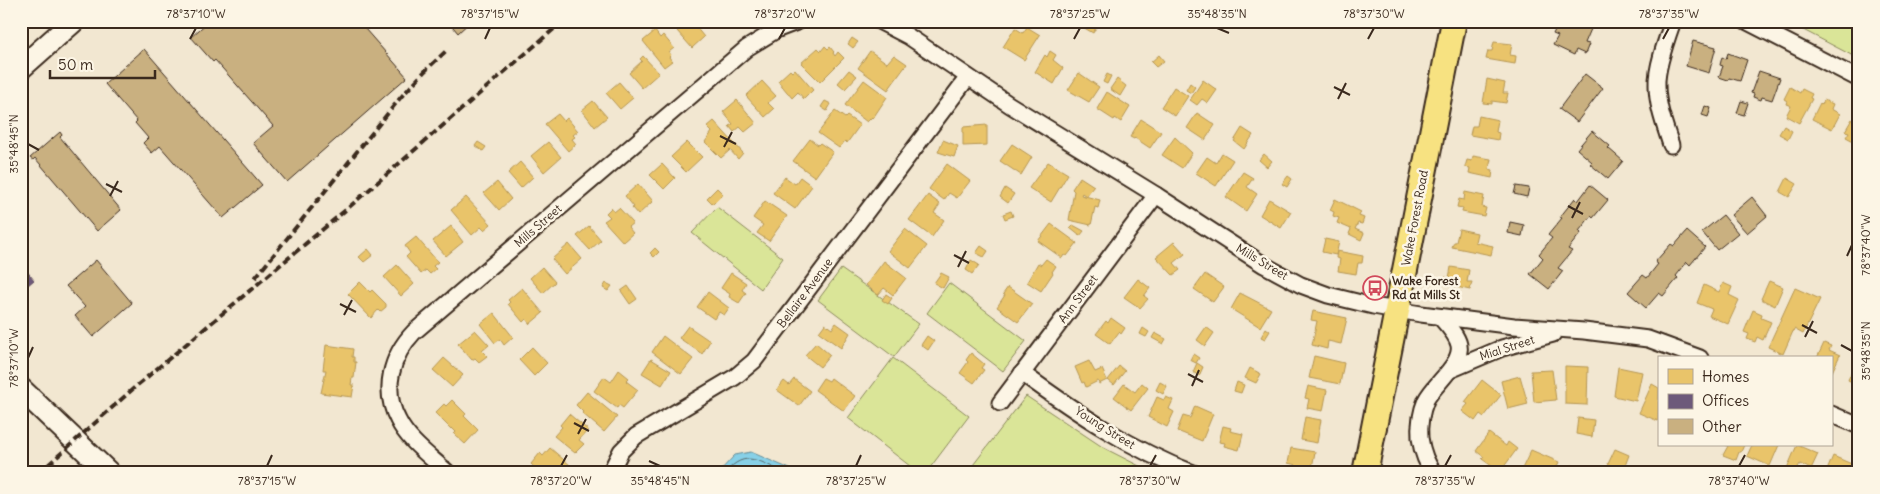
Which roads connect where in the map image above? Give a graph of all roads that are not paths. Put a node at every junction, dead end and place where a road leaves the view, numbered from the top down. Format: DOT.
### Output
graph roads {
  1 [pos="74,21"];
  2 [pos="799,21"];
  3 [pos="879,21"];
  4 [pos="1454,21"];
  5 [pos="1673,21"];
  6 [pos="1746,21"];
  7 [pos="21,68"];
  8 [pos="968,77"];
  9 [pos="1859,79"];
  10 [pos="1671,145"];
  11 [pos="1156,195"];
  12 [pos="1397,310"];
  13 [pos="1440,317"];
  14 [pos="1567,330"];
  15 [pos="1695,356"];
  16 [pos="1449,370"];
  17 [pos="1022,373"];
  18 [pos="21,389"];
  19 [pos="1000,403"];
  20 [pos="1832,414"];
  21 [pos="1859,426"];
  22 [pos="109,473"];
  23 [pos="448,473"];
  24 [pos="610,473"];
  25 [pos="1193,473"];
  26 [pos="1365,473"];
  27 [pos="1434,473"];
  1 -- 7 [label="street"];
  2 -- 23 [label="street, Mills Street"];
  3 -- 8 [label="street, Mills Street"];
  4 -- 12 [label="main road, Wake Forest Road"];
  5 -- 10 [label="street"];
  6 -- 9 [label="street"];
  8 -- 11 [label="street, Mills Street"];
  8 -- 24 [label="street, Bellaire Avenue"];
  11 -- 12 [label="street, Mills Street"];
  11 -- 17 [label="street, Ann Street"];
  12 -- 13 [label="street, Mills Street"];
  12 -- 26 [label="main road, Wake Forest Road"];
  13 -- 14 [label="street, Mills Street"];
  13 -- 16 [label="street, Mial Street"];
  14 -- 15 [label="street, Mills Street"];
  14 -- 16 [label="street, Mial Street"];
  16 -- 27 [label="street, Mial Street"];
  17 -- 19 [label="street, Ann Street"];
  17 -- 25 [label="street, Young Street"];
  18 -- 22 [label="street"];
  20 -- 21 [label="street"];
}
